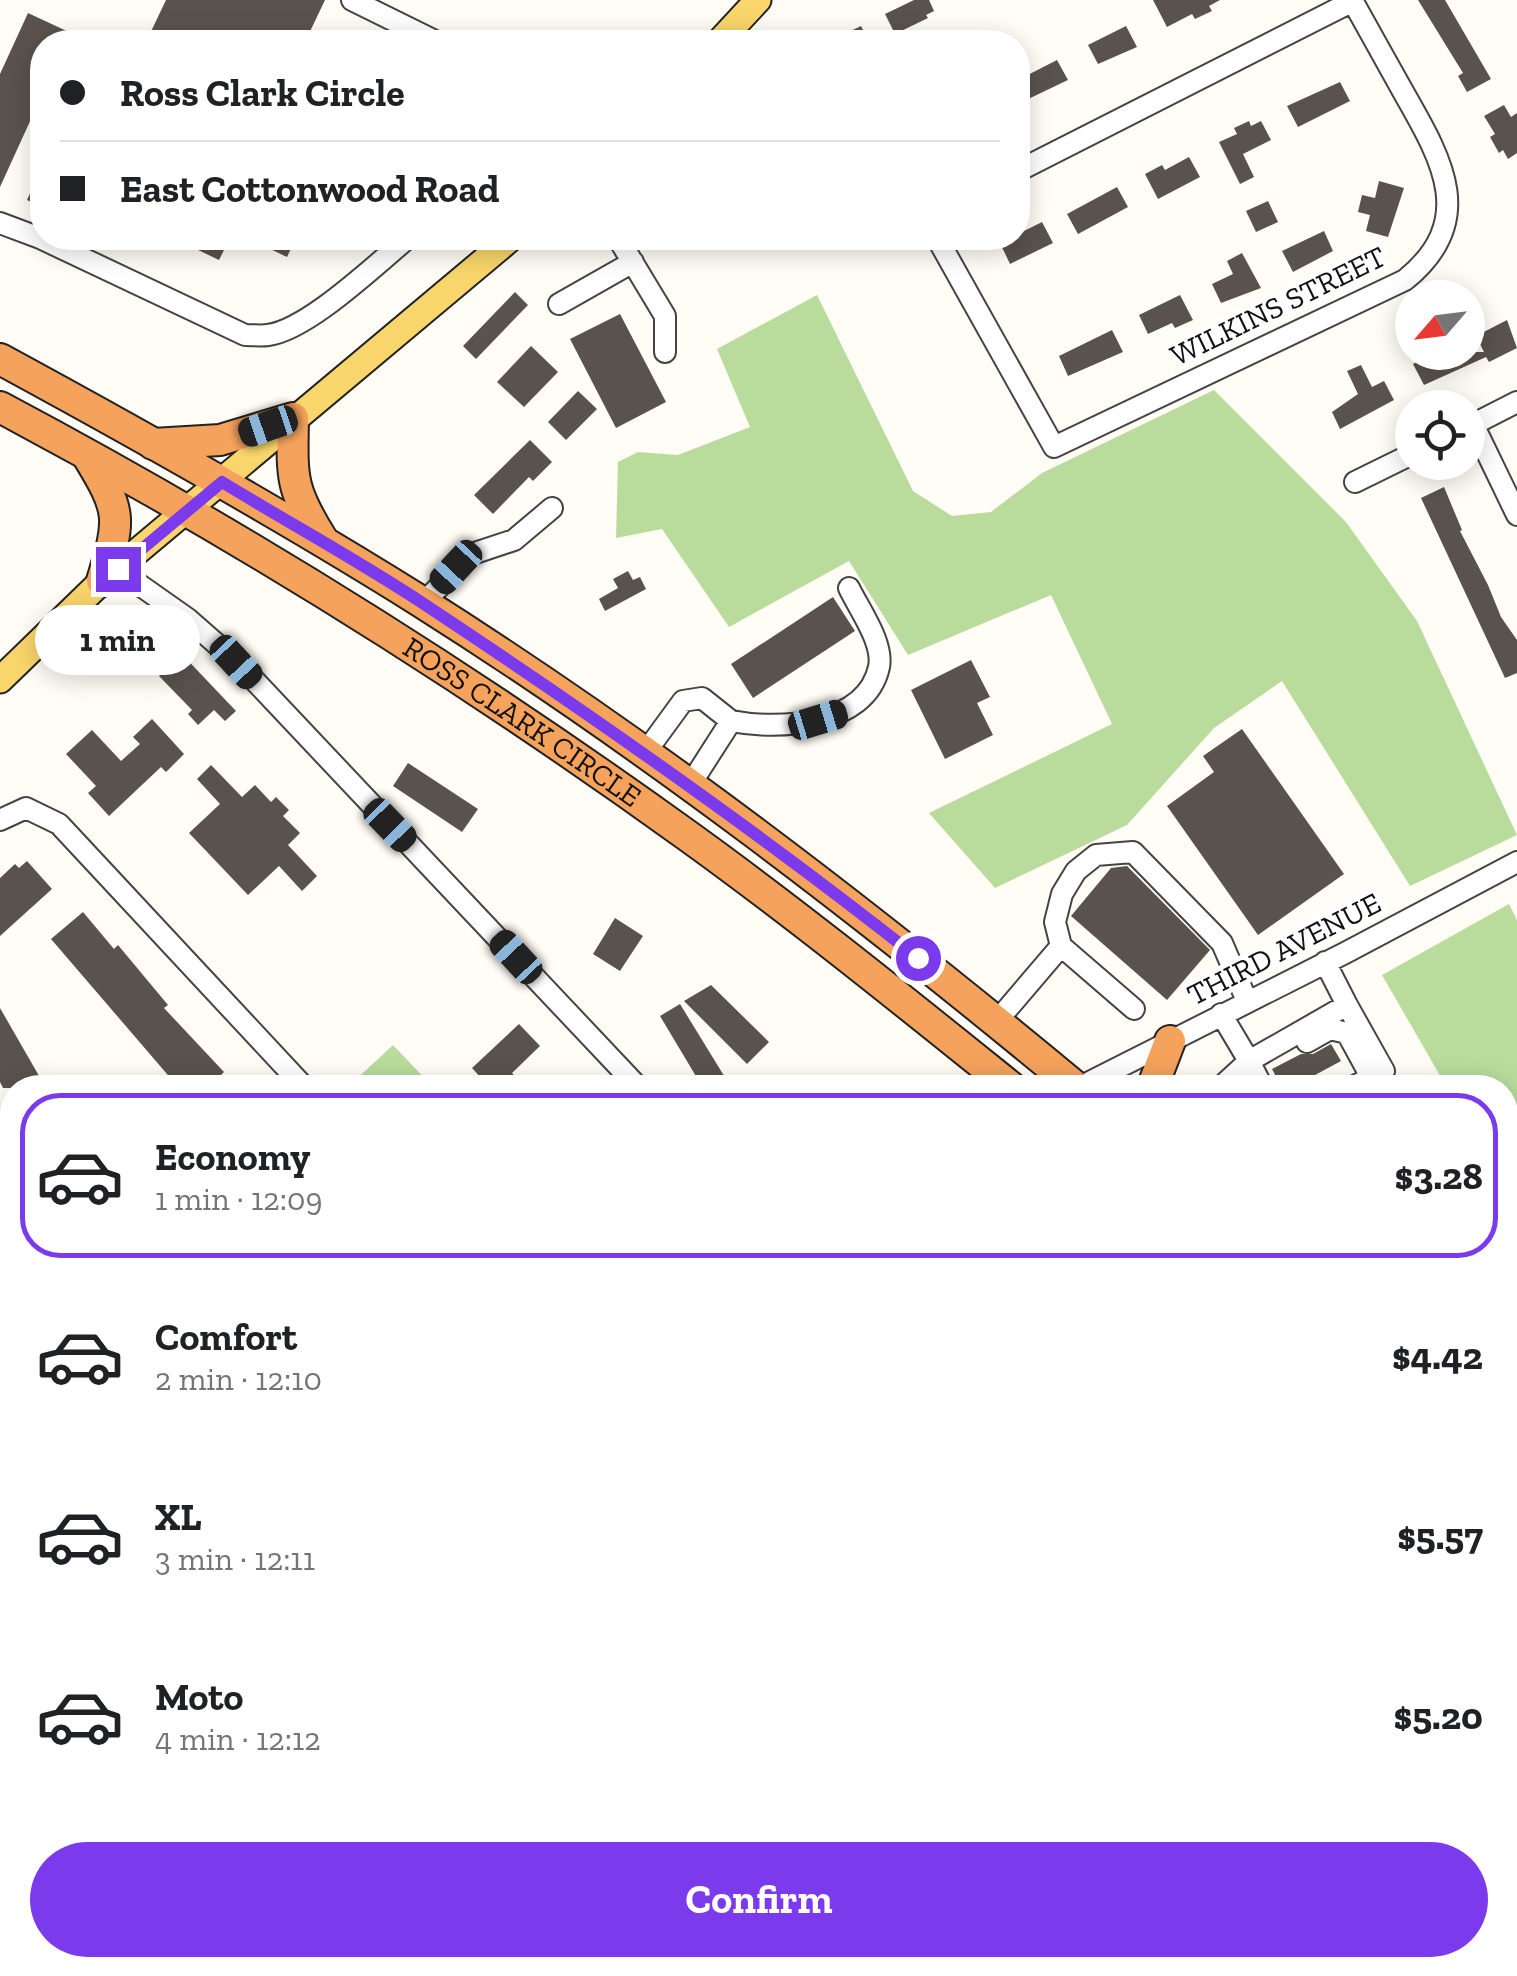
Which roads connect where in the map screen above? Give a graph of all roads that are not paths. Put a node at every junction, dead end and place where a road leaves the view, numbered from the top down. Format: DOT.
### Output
graph roads {
  1 [pos="352,0"];
  2 [pos="758,0"];
  3 [pos="1352,1"];
  4 [pos="413,30"];
  5 [pos="729,30"];
  6 [pos="1030,165"];
  7 [pos="0,223"];
  8 [pos="30,234"];
  9 [pos="65,250"];
  10 [pos="393,250"];
  11 [pos="496,250"];
  12 [pos="626,250"];
  13 [pos="944,250"];
  14 [pos="633,262"];
  15 [pos="559,304"];
  16 [pos="666,352"];
  17 [pos="0,359"];
  18 [pos="1517,402"];
  19 [pos="0,407"];
  20 [pos="293,418"];
  21 [pos="1485,418"];
  22 [pos="153,444"];
  23 [pos="86,452"];
  24 [pos="1485,454"];
  25 [pos="1395,462"];
  26 [pos="222,482"];
  27 [pos="1355,482"];
  28 [pos="552,508"];
  29 [pos="189,510"];
  30 [pos="1517,515"];
  31 [pos="324,544"];
  32 [pos="110,575"];
  33 [pos="849,588"];
  34 [pos="423,603"];
  35 [pos="0,680"];
  36 [pos="731,722"];
  37 [pos="645,753"];
  38 [pos="702,794"];
  39 [pos="0,820"];
  40 [pos="688,836"];
  41 [pos="1517,862"];
  42 [pos="1061,946"];
  43 [pos="1325,962"];
  44 [pos="1247,1001"];
  45 [pos="1347,1005"];
  46 [pos="1134,1009"];
  47 [pos="1221,1014"];
  48 [pos="997,1021"];
  49 [pos="946,1034"];
  50 [pos="1170,1041"];
  51 [pos="1255,1057"];
  52 [pos="293,1075"];
  53 [pos="627,1075"];
  54 [pos="967,1075"];
  55 [pos="996,1075"];
  56 [pos="1062,1075"];
  57 [pos="1103,1075"];
  58 [pos="1157,1075"];
  59 [pos="1234,1075"];
  60 [pos="1260,1075"];
  61 [pos="1369,1075"];
  62 [pos="1375,1075"];
  1 -- 4 [label="street"];
  2 -- 5 [label="main road"];
  3 -- 6 [label="street"];
  3 -- 13 [label="street, WILKINS STREET"];
  7 -- 8 [label="street"];
  9 -- 10 [label="street"];
  11 -- 20 [label="main road"];
  12 -- 14 [label="street"];
  14 -- 15 [label="street"];
  14 -- 16 [label="street"];
  17 -- 22 [label="highway, ROSS CLARK CIRCLE"];
  18 -- 21 [label="street"];
  19 -- 23 [label="highway, ROSS CLARK CIRCLE"];
  20 -- 22 [label="highway"];
  20 -- 26 [label="main road"];
  20 -- 31 [label="highway"];
  22 -- 26 [label="highway, ROSS CLARK CIRCLE"];
  23 -- 29 [label="highway, ROSS CLARK CIRCLE"];
  23 -- 32 [label="highway"];
  24 -- 30 [label="street"];
  25 -- 27 [label="street"];
  26 -- 29 [label="main road"];
  26 -- 31 [label="highway, ROSS CLARK CIRCLE"];
  28 -- 34 [label="street"];
  29 -- 32 [label="main road"];
  29 -- 40 [label="highway, ROSS CLARK CIRCLE"];
  31 -- 34 [label="highway, ROSS CLARK CIRCLE"];
  32 -- 35 [label="main road"];
  32 -- 53 [label="street"];
  33 -- 36 [label="street"];
  34 -- 37 [label="highway, ROSS CLARK CIRCLE"];
  36 -- 37 [label="street"];
  36 -- 38 [label="street"];
  37 -- 38 [label="highway, ROSS CLARK CIRCLE"];
  38 -- 40 [label="highway"];
  38 -- 48 [label="highway, ROSS CLARK CIRCLE"];
  39 -- 52 [label="street"];
  40 -- 49 [label="highway, ROSS CLARK CIRCLE"];
  41 -- 43 [label="street, THIRD AVENUE"];
  42 -- 44 [label="street"];
  42 -- 46 [label="street"];
  42 -- 48 [label="street"];
  43 -- 44 [label="street, THIRD AVENUE"];
  43 -- 45 [label="street"];
  44 -- 47 [label="street, THIRD AVENUE"];
  45 -- 51 [label="street"];
  45 -- 62 [label="street"];
  47 -- 50 [label="street, THIRD AVENUE"];
  47 -- 51 [label="street"];
  48 -- 56 [label="highway, ROSS CLARK CIRCLE"];
  49 -- 54 [label="highway"];
  49 -- 55 [label="highway, ROSS CLARK CIRCLE"];
  50 -- 57 [label="street, THIRD AVENUE"];
  50 -- 58 [label="highway"];
  51 -- 59 [label="street"];
  51 -- 60 [label="street"];
  51 -- 61 [label="street"];
}
